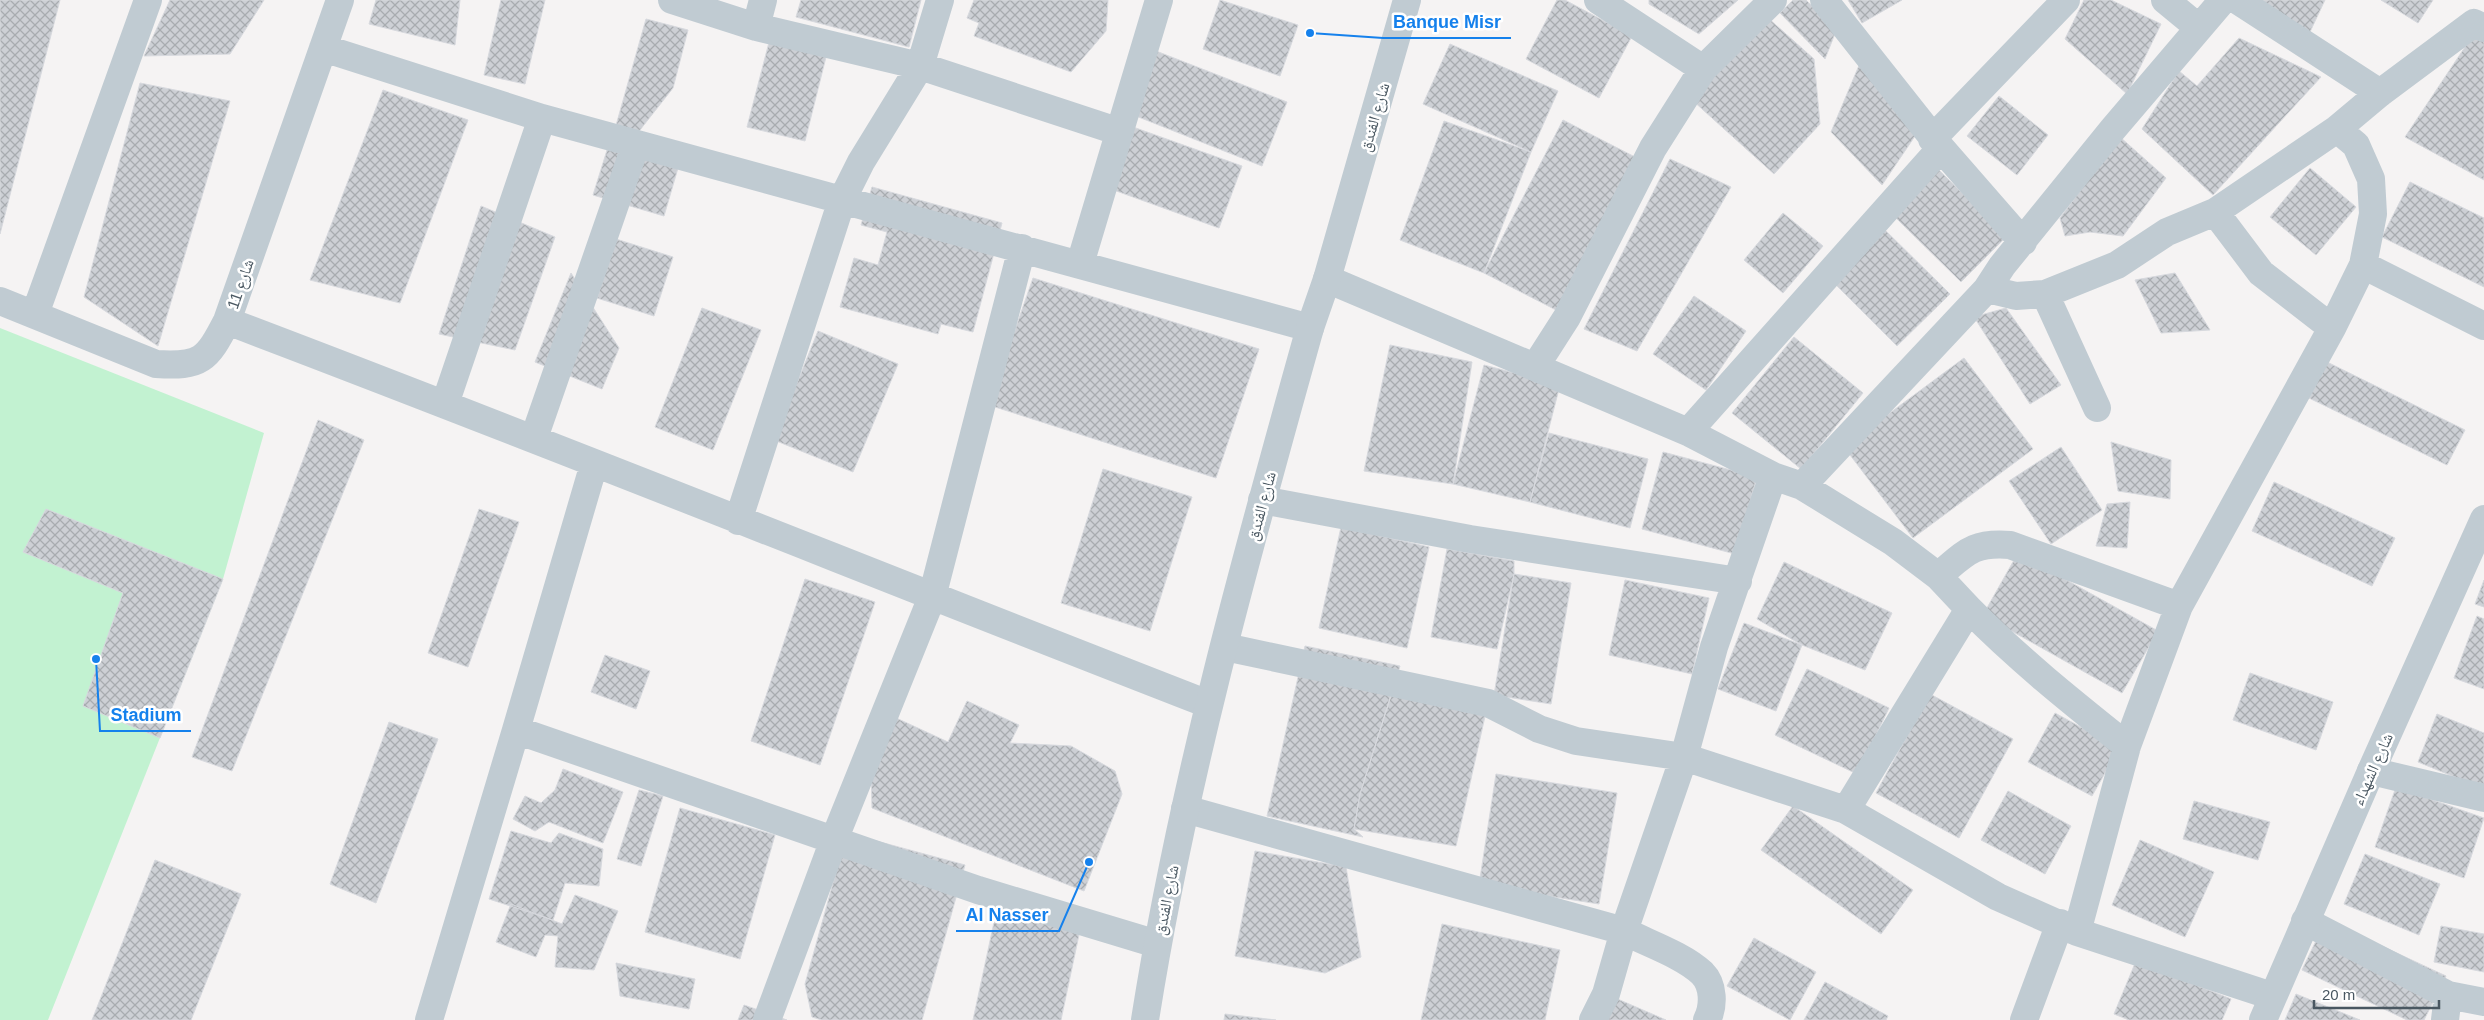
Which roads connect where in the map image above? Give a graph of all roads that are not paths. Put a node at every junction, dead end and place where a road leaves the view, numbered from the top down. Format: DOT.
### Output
graph roads {
  1 [pos="148,0"];
  2 [pos="340,0"];
  3 [pos="672,0"];
  4 [pos="763,0"];
  5 [pos="940,0"];
  6 [pos="1160,0"];
  7 [pos="1407,0"];
  8 [pos="1598,0"];
  9 [pos="1773,0"];
  10 [pos="1824,0"];
  11 [pos="2066,0"];
  12 [pos="2165,0"];
  13 [pos="2223,0"];
  14 [pos="2238,0"];
  15 [pos="2480,22"];
  16 [pos="756,26"];
  17 [pos="2199,28"];
  18 [pos="323,48"];
  19 [pos="920,66"];
  20 [pos="1703,69"];
  21 [pos="2380,93"];
  22 [pos="542,118"];
  23 [pos="2337,130"];
  24 [pos="1120,132"];
  25 [pos="1936,143"];
  26 [pos="636,144"];
  27 [pos="842,200"];
  28 [pos="2215,212"];
  29 [pos="2023,242"];
  30 [pos="1022,248"];
  31 [pos="1080,264"];
  32 [pos="2364,265"];
  33 [pos="1327,279"];
  34 [pos="1987,290"];
  35 [pos="2044,294"];
  36 [pos="0,301"];
  37 [pos="35,314"];
  38 [pos="227,322"];
  39 [pos="2484,326"];
  40 [pos="1310,328"];
  41 [pos="2332,328"];
  42 [pos="1535,367"];
  43 [pos="445,404"];
  44 [pos="2097,408"];
  45 [pos="1688,432"];
  46 [pos="534,438"];
  47 [pos="594,464"];
  48 [pos="1773,476"];
  49 [pos="1802,486"];
  50 [pos="1262,500"];
  51 [pos="738,521"];
  52 [pos="2482,526"];
  53 [pos="1938,576"];
  54 [pos="1738,581"];
  55 [pos="932,597"];
  56 [pos="2180,606"];
  57 [pos="1969,609"];
  58 [pos="1225,647"];
  59 [pos="1208,704"];
  60 [pos="516,730"];
  61 [pos="2127,746"];
  62 [pos="1684,757"];
  63 [pos="2371,771"];
  64 [pos="2484,798"];
  65 [pos="1185,809"];
  66 [pos="1846,810"];
  67 [pos="834,840"];
  68 [pos="2305,921"];
  69 [pos="2069,928"];
  70 [pos="1624,931"];
  71 [pos="1157,944"];
  72 [pos="2484,1002"];
  73 [pos="2268,1008"];
  74 [pos="2446,1008"];
  75 [pos="1714,1018"];
  76 [pos="428,1020"];
  77 [pos="767,1020"];
  78 [pos="1145,1020"];
  79 [pos="1593,1020"];
  80 [pos="2024,1020"];
  1 -- 37 [label="street"];
  2 -- 18 [label="street, شارع 11"];
  3 -- 16 [label="street"];
  4 -- 16 [label="street"];
  5 -- 19 [label="street"];
  6 -- 24 [label="street"];
  7 -- 33 [label="street, شارع الفندق"];
  8 -- 20 [label="street"];
  9 -- 20 [label="street"];
  10 -- 25 [label="street"];
  11 -- 25 [label="street"];
  12 -- 17 [label="street"];
  13 -- 17 [label="street"];
  14 -- 21 [label="street"];
  15 -- 21 [label="street"];
  16 -- 19 [label="street"];
  17 -- 29 [label="street"];
  18 -- 22 [label="street"];
  18 -- 38 [label="street, شارع 11"];
  19 -- 24 [label="street"];
  19 -- 27 [label="street"];
  20 -- 42 [label="street"];
  21 -- 23 [label="street"];
  22 -- 26 [label="street"];
  22 -- 43 [label="street"];
  23 -- 28 [label="street"];
  23 -- 32 [label="street"];
  24 -- 31 [label="street"];
  25 -- 29 [label="street"];
  25 -- 45 [label="street"];
  26 -- 27 [label="street"];
  26 -- 46 [label="street"];
  27 -- 30 [label="street"];
  27 -- 51 [label="street"];
  28 -- 35 [label="street"];
  28 -- 41 [label="street"];
  29 -- 34 [label="street"];
  30 -- 31 [label="street"];
  30 -- 55 [label="street"];
  31 -- 40 [label="street"];
  32 -- 39 [label="street"];
  32 -- 41 [label="street"];
  33 -- 40 [label="street, شارع الفندق"];
  33 -- 42 [label="street"];
  34 -- 35 [label="street"];
  34 -- 49 [label="street"];
  35 -- 44 [label="street"];
  36 -- 37 [label="street, شارع 11"];
  37 -- 38 [label="street, شارع 11"];
  38 -- 43 [label="street"];
  40 -- 50 [label="street, شارع الفندق"];
  41 -- 56 [label="street"];
  42 -- 45 [label="street"];
  43 -- 46 [label="street"];
  45 -- 48 [label="street"];
  46 -- 47 [label="street"];
  47 -- 51 [label="street"];
  47 -- 60 [label="street"];
  48 -- 49 [label="street"];
  48 -- 54 [label="street"];
  49 -- 53 [label="street"];
  50 -- 54 [label="street"];
  50 -- 58 [label="street, شارع الفندق"];
  51 -- 55 [label="street"];
  52 -- 63 [label="street, شارع الشهداء"];
  53 -- 56 [label="street"];
  53 -- 57 [label="street"];
  54 -- 62 [label="street"];
  55 -- 59 [label="street"];
  55 -- 67 [label="street"];
  56 -- 61 [label="street"];
  57 -- 61 [label="street"];
  57 -- 66 [label="street"];
  58 -- 59 [label="street, شارع الفندق"];
  58 -- 62 [label="street"];
  59 -- 65 [label="street, شارع الفندق"];
  60 -- 67 [label="street"];
  60 -- 76 [label="street"];
  61 -- 69 [label="street"];
  62 -- 66 [label="street"];
  62 -- 70 [label="street"];
  63 -- 64 [label="street"];
  63 -- 68 [label="street, شارع الشهداء"];
  65 -- 70 [label="street"];
  65 -- 71 [label="street, شارع الفندق"];
  66 -- 69 [label="street"];
  67 -- 71 [label="street"];
  67 -- 77 [label="street"];
  68 -- 73 [label="street, شارع الشهداء"];
  68 -- 74 [label="street"];
  69 -- 73 [label="street"];
  69 -- 80 [label="street"];
  70 -- 75 [label="street"];
  70 -- 79 [label="street"];
  71 -- 78 [label="street, شارع الفندق"];
  72 -- 74 [label="street"];
}
